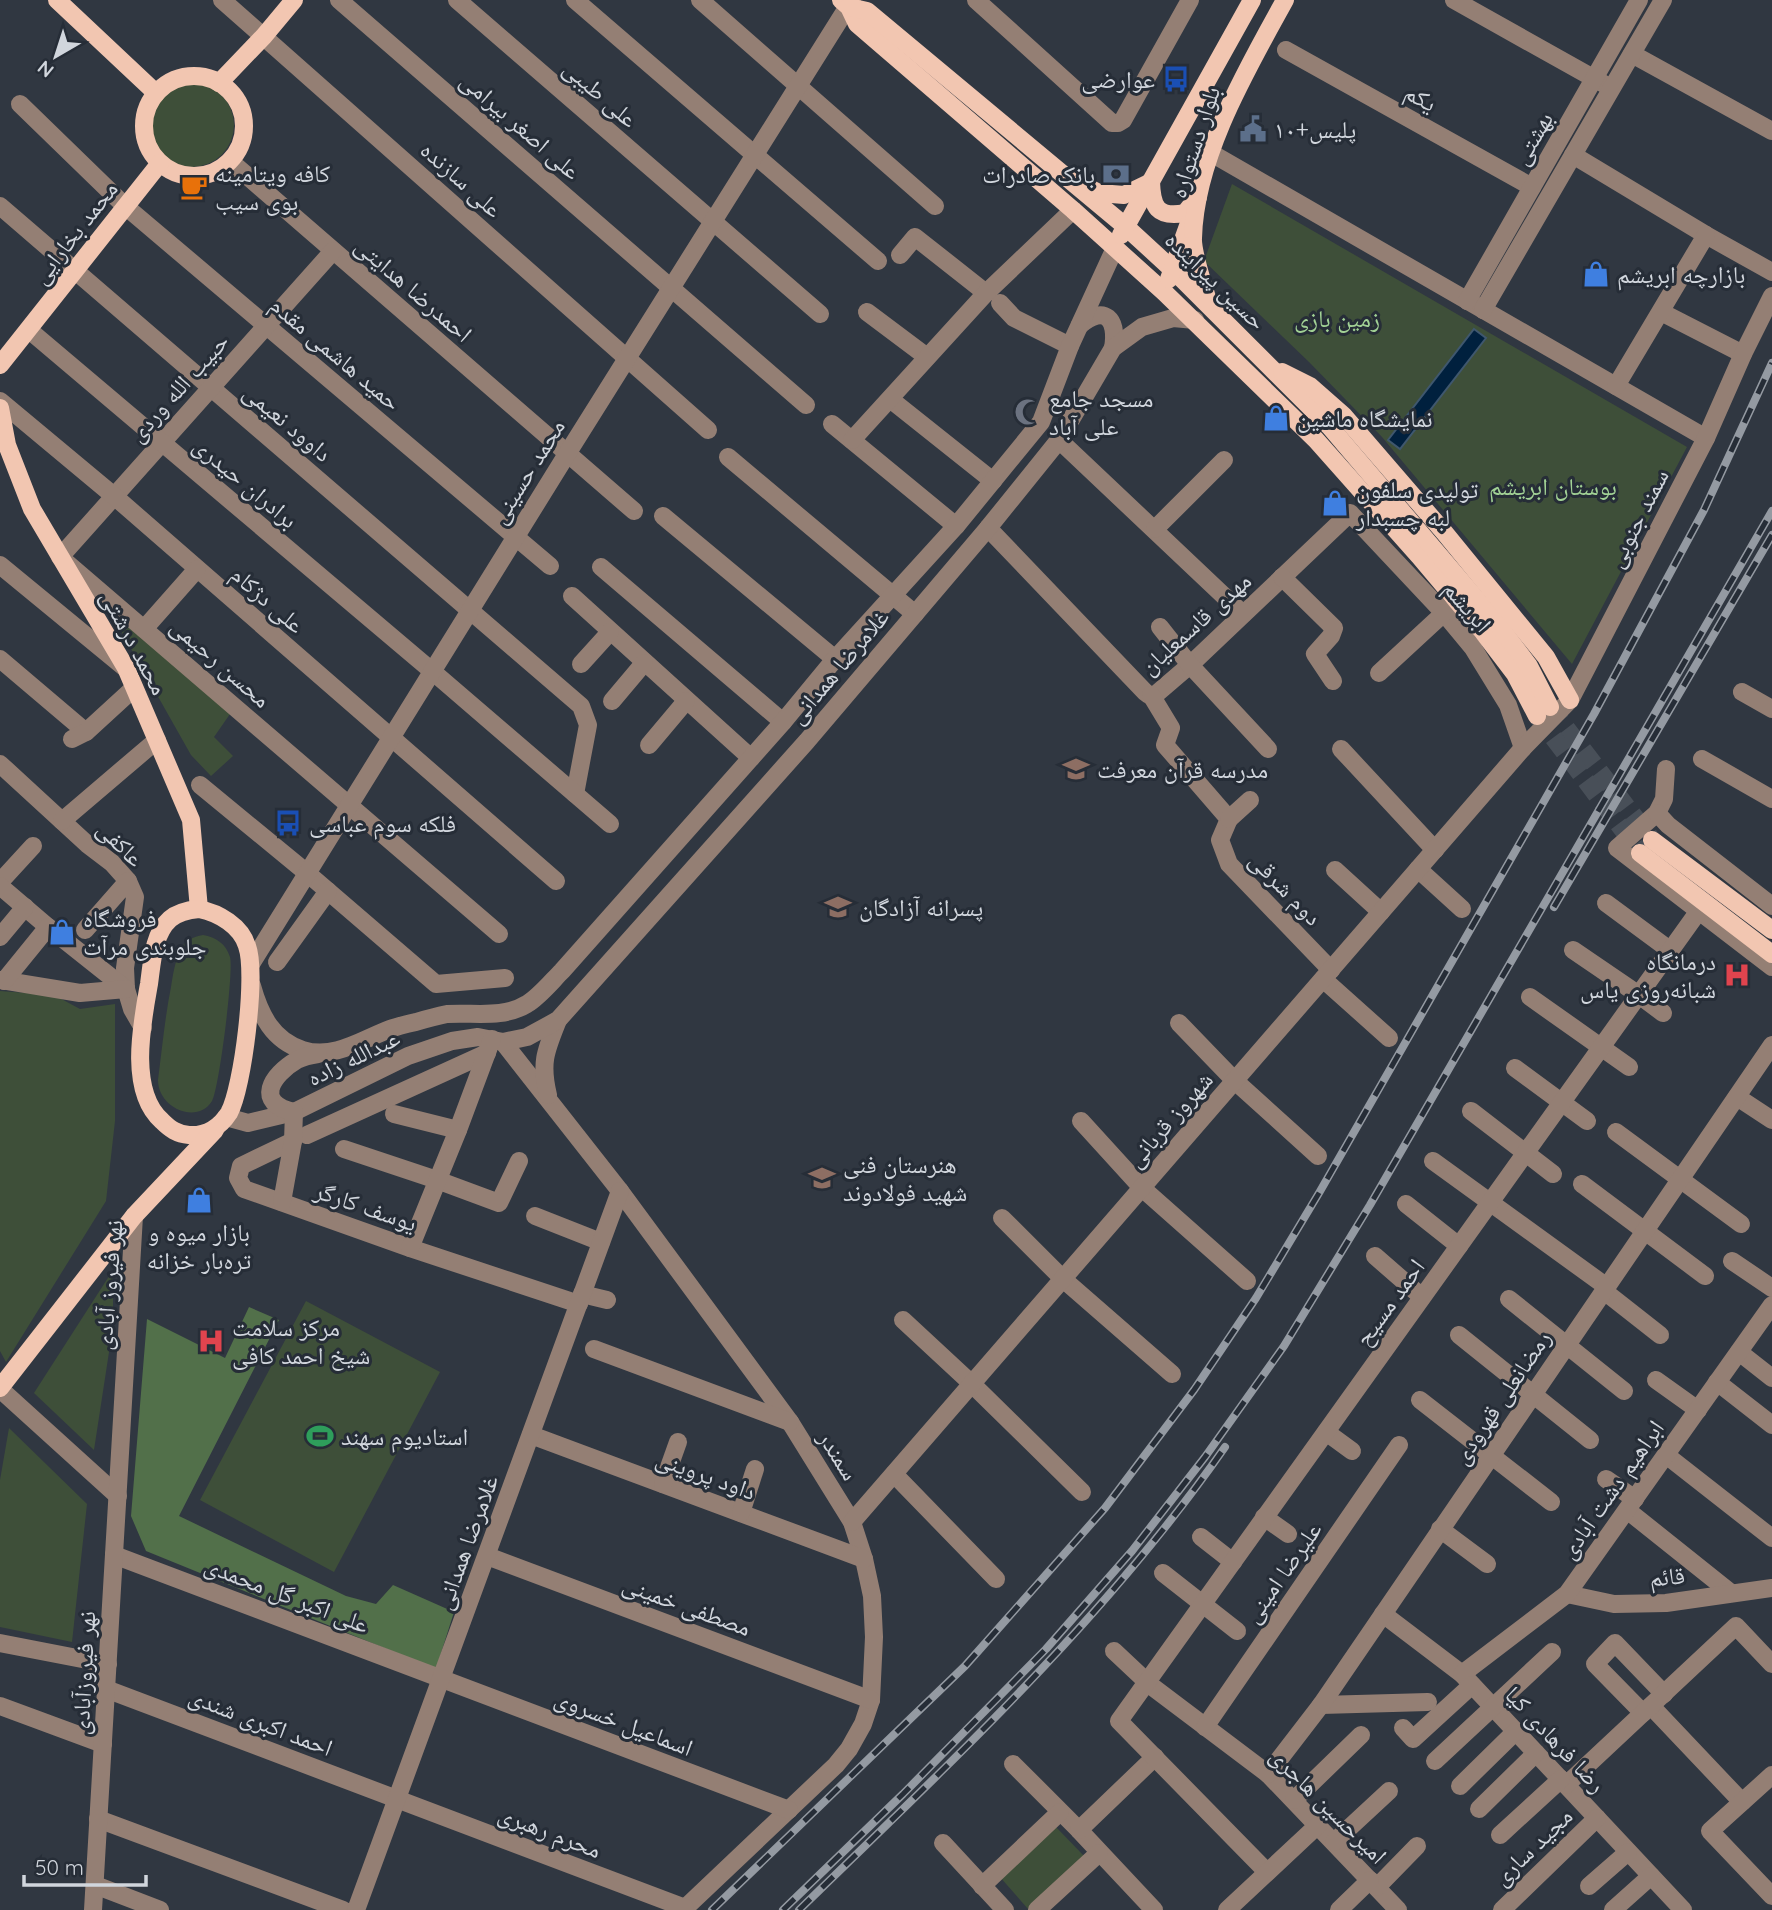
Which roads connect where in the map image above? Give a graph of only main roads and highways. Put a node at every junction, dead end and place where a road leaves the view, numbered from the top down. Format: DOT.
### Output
graph roads {
  1 [pos="57,0"];
  2 [pos="295,0"];
  3 [pos="1252,0"];
  4 [pos="1285,0"];
  5 [pos="847,2"];
  6 [pos="219,83"];
  7 [pos="156,93"];
  8 [pos="160,163"];
  9 [pos="1070,180"];
  10 [pos="1151,182"];
  11 [pos="1198,197"];
  12 [pos="1125,226"];
  13 [pos="1115,248"];
  14 [pos="1173,270"];
  15 [pos="1164,292"];
  16 [pos="1210,309"];
  17 [pos="0,365"];
  18 [pos="1268,365"];
  19 [pos="0,408"];
  20 [pos="1570,701"];
  21 [pos="199,909"];
  22 [pos="1772,930"];
  23 [pos="1772,954"];
  24 [pos="223,1121"];
  25 [pos="0,1389"];
  1 -- 7 [label="main road"];
  2 -- 6 [label="main road"];
  3 -- 10 [label="main road, بلوار دستواره"];
  4 -- 11 [label="main road, بلوار دستواره"];
  5 -- 9 [label="main road, حسین پیراینده"];
  5 -- 13 [label="main road, حسین پیراینده"];
  6 -- 7 [label="main road"];
  6 -- 8 [label="main road"];
  7 -- 8 [label="main road"];
  8 -- 17 [label="main road, محمد بخارایی"];
  9 -- 10 [label="main road"];
  9 -- 12 [label="main road, حسین پیراینده"];
  10 -- 11 [label="main road"];
  10 -- 12 [label="main road, بلوار دستواره"];
  11 -- 14 [label="main road"];
  11 -- 16 [label="main road, بلوار دستواره"];
  12 -- 13 [label="main road, بلوار دستواره"];
  12 -- 14 [label="main road, حسین پیراینده"];
  13 -- 15 [label="main road, حسین پیراینده"];
  14 -- 15 [label="main road"];
  14 -- 16 [label="main road, حسین پیراینده"];
  15 -- 18 [label="main road, حسین پیراینده"];
  16 -- 18 [label="main road, حسین پیراینده"];
  18 -- 20 [label="main road"];
  19 -- 21 [label="main road, محمد درشتی"];
  21 -- 24 [label="main road"];
  21 -- 24 [label="main road"];
  22 -- 23 [label="main road"];
  24 -- 25 [label="main road, نهر فیروز آبادی"];
}
